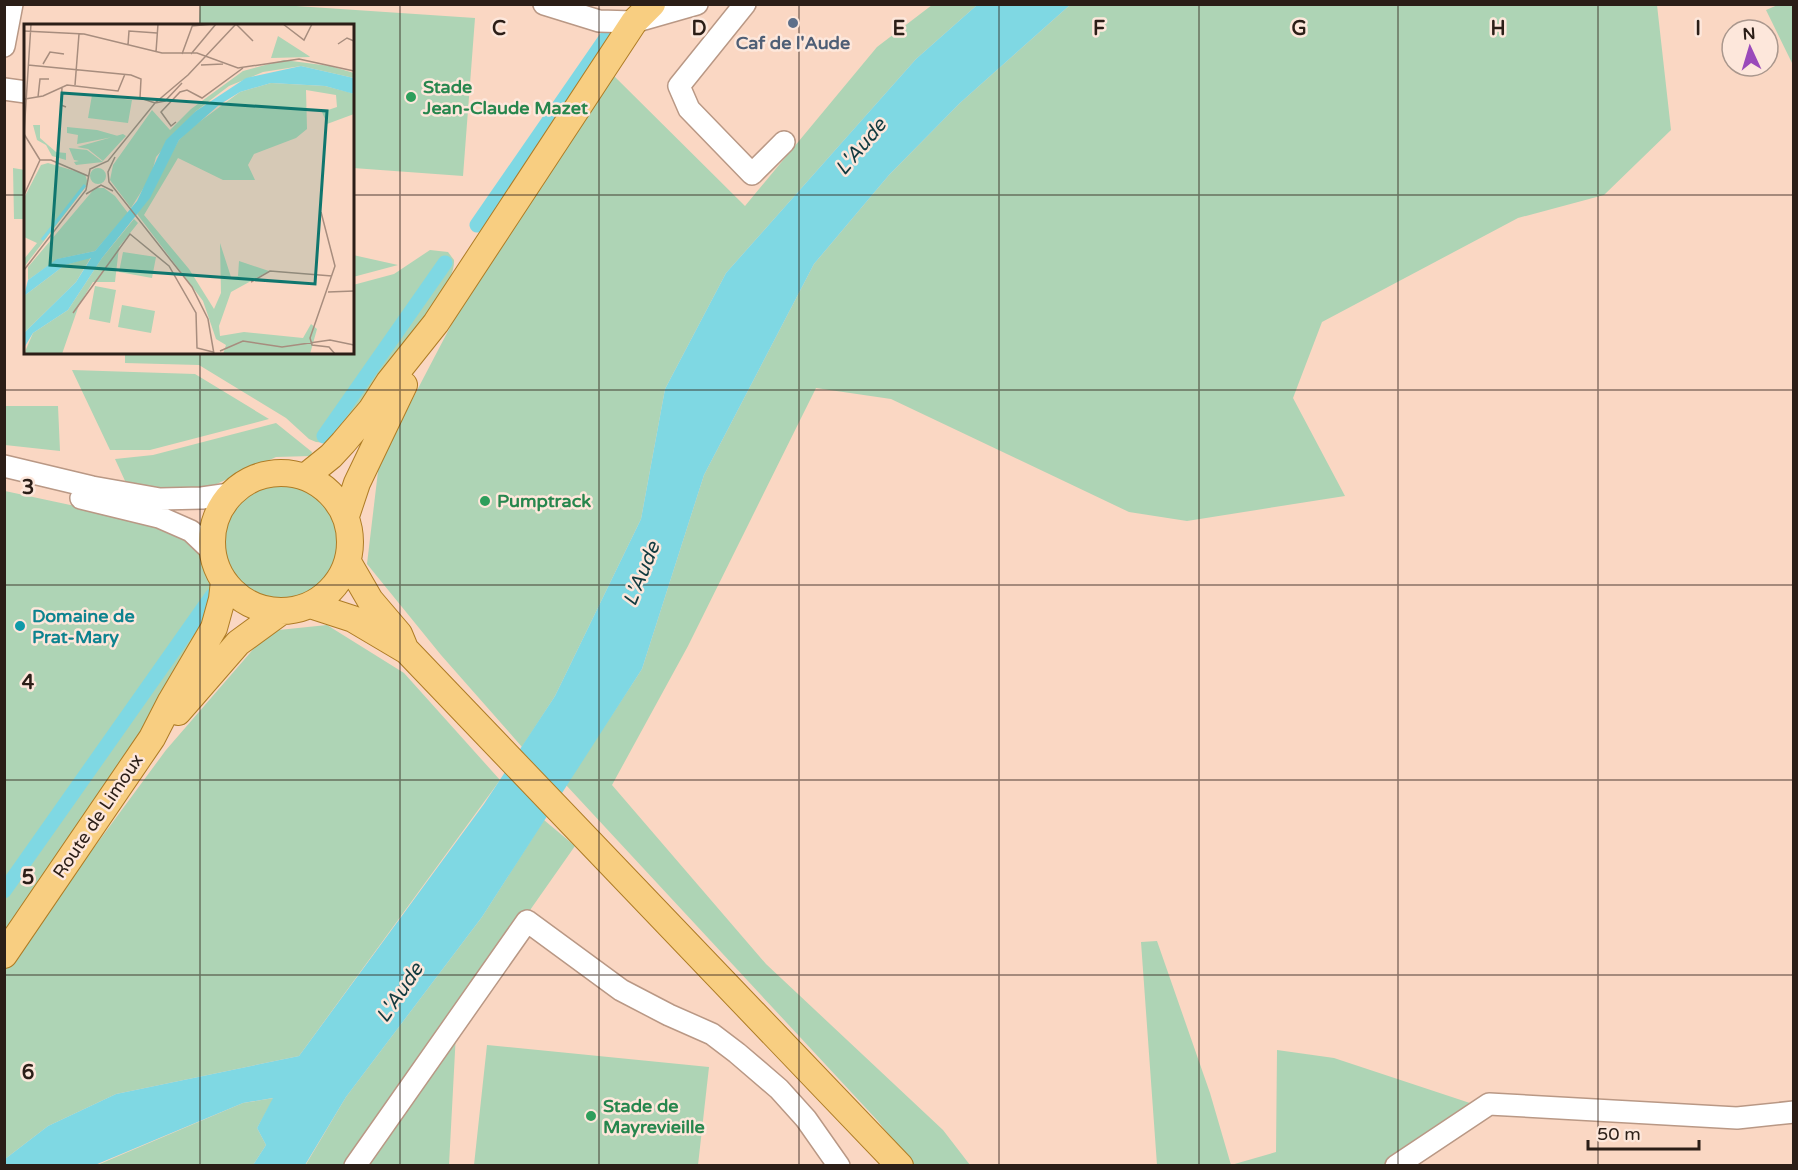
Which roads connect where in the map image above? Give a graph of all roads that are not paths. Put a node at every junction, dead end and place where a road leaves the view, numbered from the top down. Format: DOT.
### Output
graph roads {
  1 [pos="12,4"];
  2 [pos="544,4"];
  3 [pos="698,4"];
  4 [pos="745,4"];
  5 [pos="643,13"];
  6 [pos="4,46"];
  7 [pos="4,89"];
  8 [pos="24,92"];
  9 [pos="784,142"];
  10 [pos="436,323"];
  11 [pos="4,466"];
  12 [pos="305,477"];
  13 [pos="4,480"];
  14 [pos="230,494"];
  15 [pos="346,516"];
  16 [pos="212,551"];
  17 [pos="348,562"];
  18 [pos="224,581"];
  19 [pos="310,605"];
  20 [pos="282,611"];
  21 [pos="407,651"];
  22 [pos="152,738"];
  23 [pos="4,955"];
  24 [pos="1794,1112"];
  25 [pos="355,1166"];
  26 [pos="839,1166"];
  27 [pos="900,1166"];
  28 [pos="1396,1166"];
  1 -- 6 [label="street"];
  2 -- 5 [label="street"];
  3 -- 5 [label="street"];
  4 -- 9 [label="street"];
  5 -- 10 [label="main road"];
  7 -- 8 [label="street"];
  10 -- 12 [label="main road"];
  10 -- 15 [label="main road"];
  11 -- 14 [label="street"];
  12 -- 14 [label="main road"];
  12 -- 15 [label="main road"];
  13 -- 16 [label="street"];
  14 -- 16 [label="main road"];
  15 -- 17 [label="main road"];
  16 -- 18 [label="main road"];
  17 -- 19 [label="main road"];
  17 -- 21 [label="main road"];
  18 -- 20 [label="main road"];
  18 -- 22 [label="main road"];
  19 -- 20 [label="main road"];
  19 -- 21 [label="main road"];
  20 -- 22 [label="main road"];
  21 -- 27 [label="main road"];
  22 -- 23 [label="main road, Route de Limoux"];
  24 -- 28 [label="street"];
  25 -- 26 [label="street"];
}
